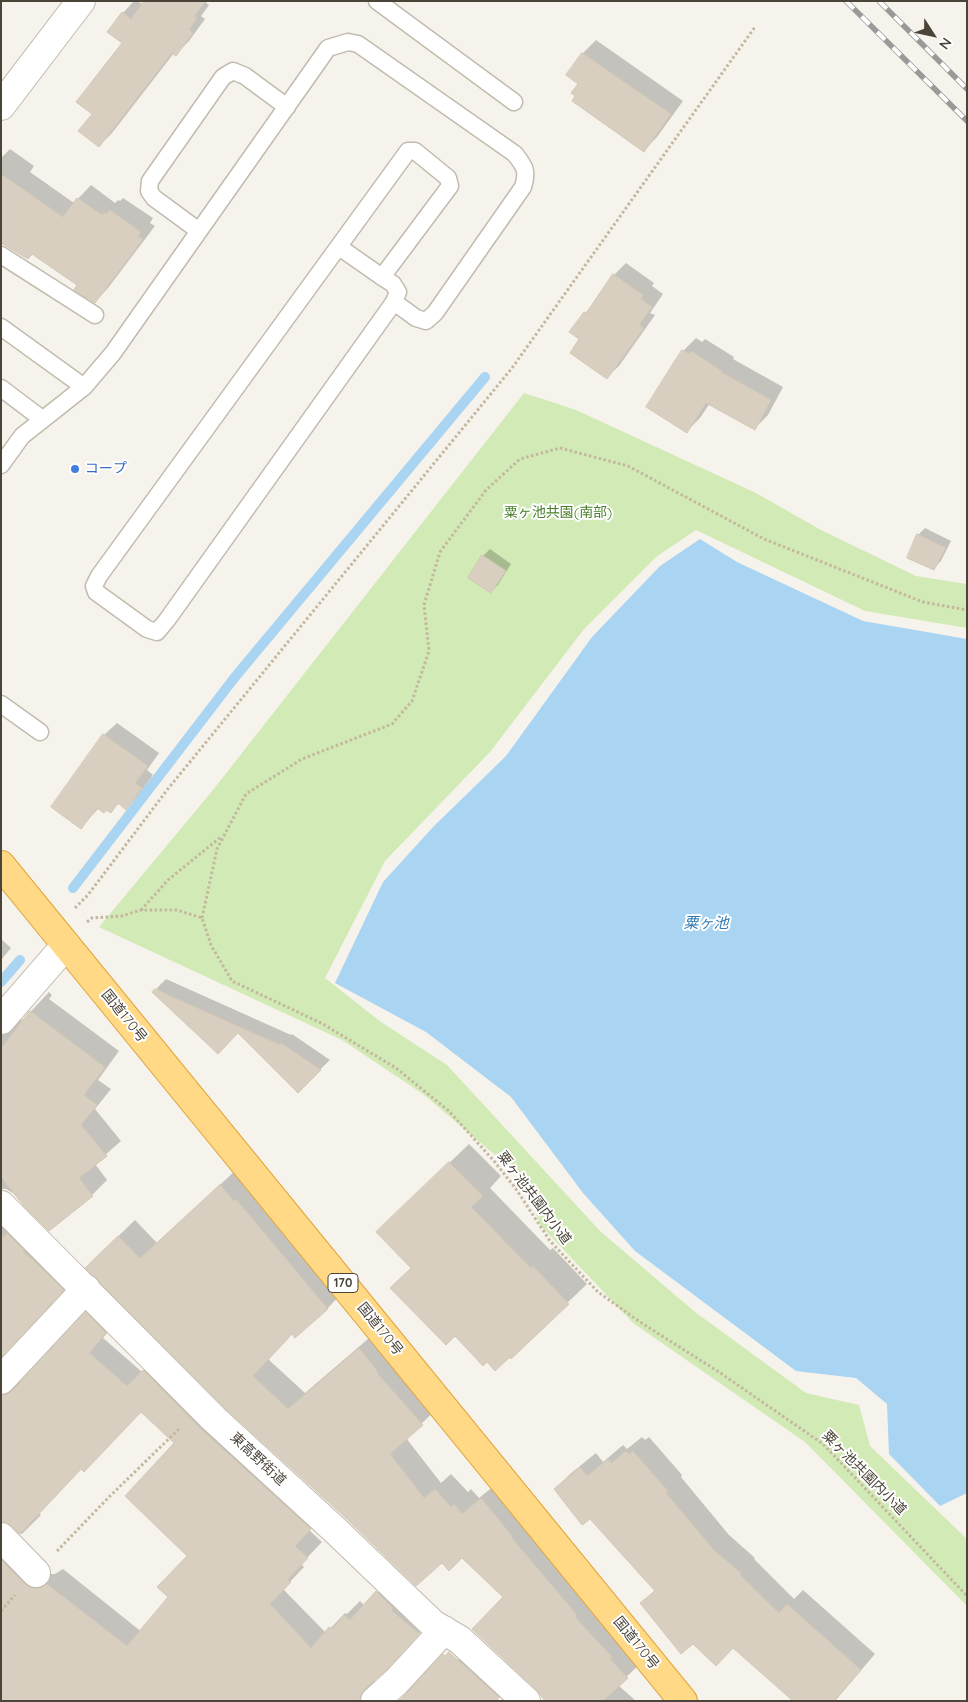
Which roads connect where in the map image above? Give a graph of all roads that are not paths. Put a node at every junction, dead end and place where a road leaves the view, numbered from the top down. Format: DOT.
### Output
graph roads {
  1 [pos="81,1"];
  2 [pos="377,1"];
  3 [pos="514,102"];
  4 [pos="1,106"];
  5 [pos="287,107"];
  6 [pos="198,232"];
  7 [pos="339,247"];
  8 [pos="1,254"];
  9 [pos="382,277"];
  10 [pos="394,302"];
  11 [pos="94,315"];
  12 [pos="1,327"];
  13 [pos="84,387"];
  14 [pos="1,388"];
  15 [pos="42,419"];
  16 [pos="1,466"];
  17 [pos="1,704"];
  18 [pos="40,732"];
  19 [pos="1,865"];
  20 [pos="59,937"];
  21 [pos="1,1020"];
  22 [pos="1,1206"];
  23 [pos="86,1289"];
  24 [pos="1,1380"];
  25 [pos="1,1537"];
  26 [pos="36,1573"];
  27 [pos="444,1630"];
  28 [pos="375,1701"];
  29 [pos="526,1701"];
  30 [pos="683,1701"];
  1 -- 4 [label="street"];
  2 -- 3 [label="lane"];
  5 -- 6 [label="lane"];
  5 -- 6 [label="lane"];
  5 -- 10 [label="lane"];
  6 -- 13 [label="lane"];
  7 -- 9 [label="lane"];
  7 -- 9 [label="lane"];
  7 -- 10 [label="lane"];
  8 -- 11 [label="lane"];
  9 -- 10 [label="lane"];
  12 -- 13 [label="lane"];
  13 -- 15 [label="lane"];
  14 -- 15 [label="lane"];
  15 -- 16 [label="lane"];
  17 -- 18 [label="lane"];
  19 -- 20 [label="highway, 国道170号 / 170"];
  20 -- 21 [label="street"];
  20 -- 30 [label="highway, 国道170号 / 170"];
  22 -- 23 [label="street, 東高野街道"];
  23 -- 24 [label="street"];
  23 -- 27 [label="street, 東高野街道"];
  25 -- 26 [label="street"];
  27 -- 28 [label="street"];
  27 -- 29 [label="street, 東高野街道"];
}
